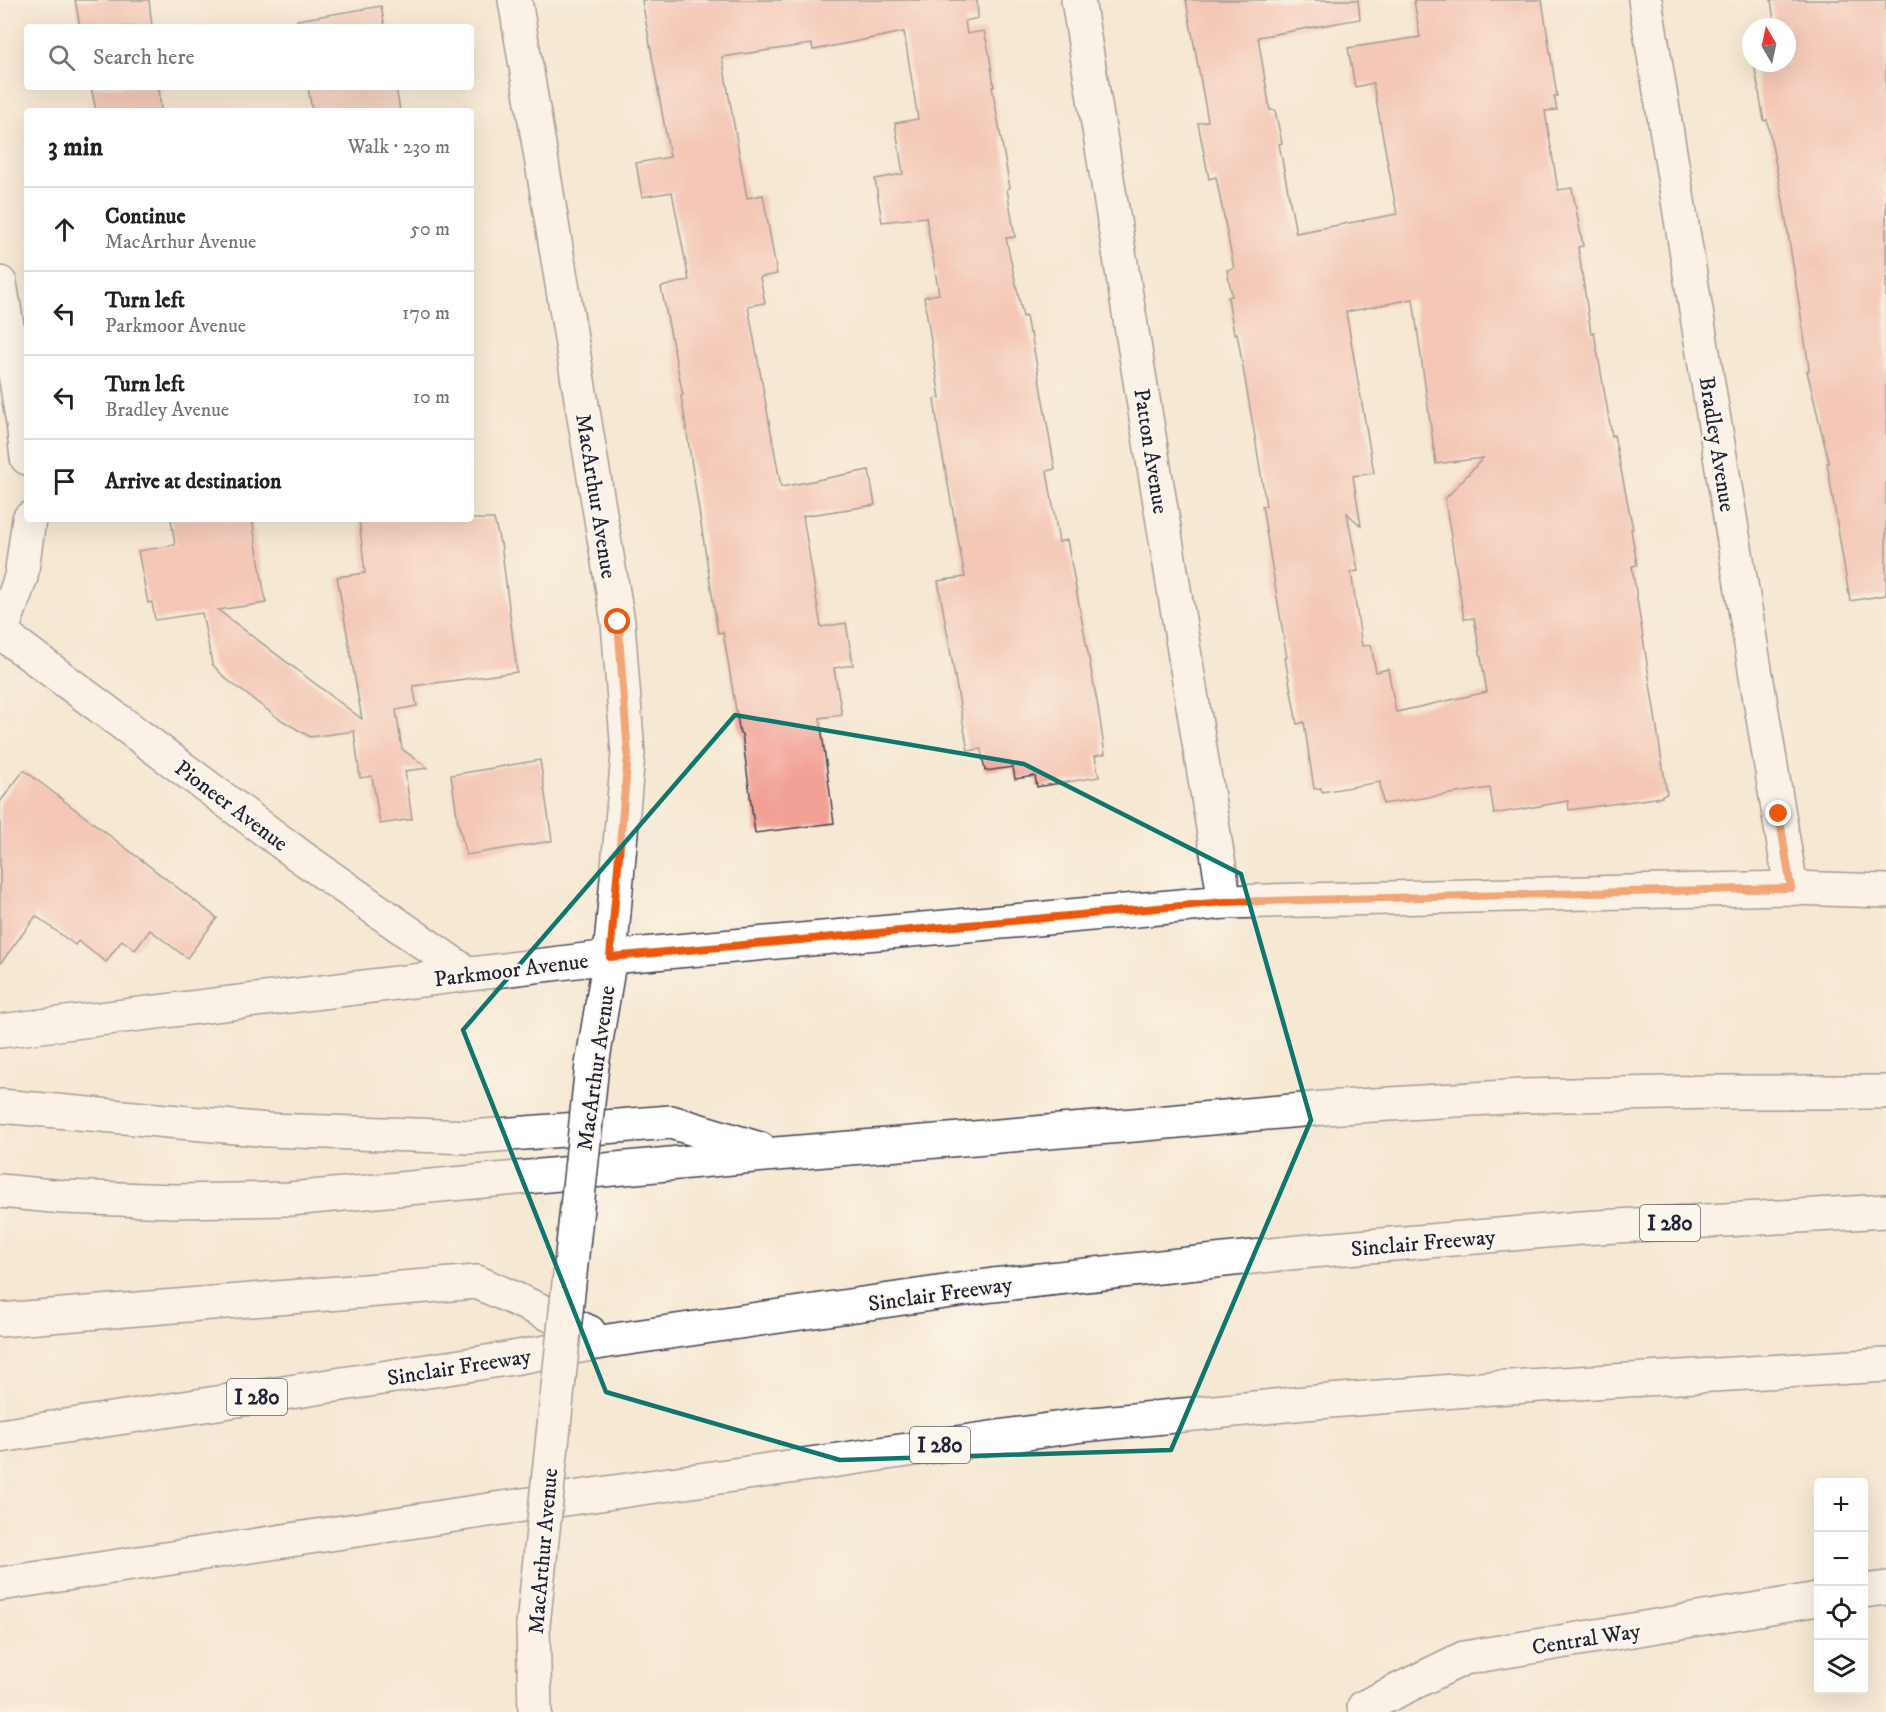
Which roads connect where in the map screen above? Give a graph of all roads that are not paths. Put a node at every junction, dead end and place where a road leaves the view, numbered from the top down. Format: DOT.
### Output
graph roads {
  1 [pos="515,0"];
  2 [pos="1078,0"];
  3 [pos="1645,0"];
  4 [pos="0,283"];
  5 [pos="24,432"];
  6 [pos="29,522"];
  7 [pos="1,632"];
  8 [pos="1791,888"];
  9 [pos="1886,891"];
  10 [pos="1225,902"];
  11 [pos="610,957"];
  12 [pos="468,974"];
  13 [pos="0,1031"];
  14 [pos="1886,1092"];
  15 [pos="0,1106"];
  16 [pos="776,1154"];
  17 [pos="0,1191"];
  18 [pos="1886,1211"];
  19 [pos="0,1320"];
  20 [pos="608,1341"];
  21 [pos="1886,1365"];
  22 [pos="0,1436"];
  23 [pos="0,1584"];
  24 [pos="1886,1588"];
  25 [pos="1868,1591"];
  26 [pos="1814,1600"];
  27 [pos="1364,1707"];
  28 [pos="535,1712"];
  1 -- 11 [label="main road, MacArthur Avenue"];
  2 -- 10 [label="main road, Patton Avenue"];
  3 -- 8 [label="main road, Bradley Avenue"];
  4 -- 5 [label="main road"];
  6 -- 7 [label="main road"];
  7 -- 12 [label="main road, Pioneer Avenue"];
  8 -- 9 [label="main road, Parkmoor Avenue"];
  8 -- 10 [label="main road, Parkmoor Avenue"];
  10 -- 11 [label="main road, Parkmoor Avenue"];
  11 -- 12 [label="main road, Parkmoor Avenue"];
  11 -- 28 [label="main road, MacArthur Avenue, bridge"];
  12 -- 13 [label="main road, Parkmoor Avenue"];
  14 -- 16 [label="main road"];
  15 -- 16 [label="main road"];
  16 -- 17 [label="main road"];
  18 -- 20 [label="main road, Sinclair Freeway / I 280"];
  19 -- 20 [label="main road"];
  20 -- 22 [label="main road, Sinclair Freeway / I 280"];
  21 -- 23 [label="main road, I 280"];
  24 -- 25 [label="main road"];
  26 -- 27 [label="main road, Central Way"];
}
